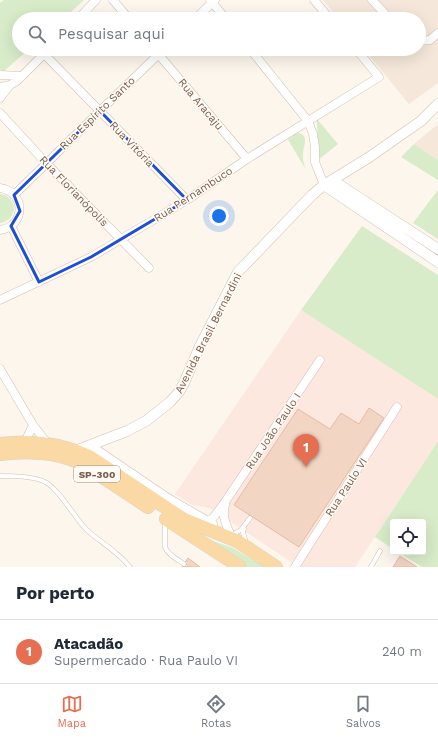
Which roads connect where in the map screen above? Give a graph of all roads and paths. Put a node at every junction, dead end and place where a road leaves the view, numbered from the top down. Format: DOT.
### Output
graph roads {
  1 [pos="96,0"];
  2 [pos="113,0"];
  3 [pos="314,0"];
  4 [pos="372,0"];
  5 [pos="213,1"];
  6 [pos="85,12"];
  7 [pos="123,12"];
  8 [pos="202,12"];
  9 [pos="221,12"];
  10 [pos="324,12"];
  11 [pos="383,12"];
  12 [pos="438,33"];
  13 [pos="426,40"];
  14 [pos="41,56"];
  15 [pos="51,56"];
  16 [pos="154,56"];
  17 [pos="163,56"];
  18 [pos="256,56"];
  19 [pos="362,56"];
  20 [pos="0,75"];
  21 [pos="22,76"];
  22 [pos="10,85"];
  23 [pos="0,86"];
  24 [pos="0,98"];
  25 [pos="438,104"];
  26 [pos="100,110"];
  27 [pos="0,113"];
  28 [pos="308,121"];
  29 [pos="247,159"];
  30 [pos="46,163"];
  31 [pos="328,183"];
  32 [pos="0,188"];
  33 [pos="14,195"];
  34 [pos="187,200"];
  35 [pos="10,226"];
  36 [pos="0,230"];
  37 [pos="121,239"];
  38 [pos="438,248"];
  39 [pos="438,262"];
  40 [pos="149,268"];
  41 [pos="39,282"];
  42 [pos="0,300"];
  43 [pos="320,360"];
  44 [pos="0,369"];
  45 [pos="397,407"];
  46 [pos="33,425"];
  47 [pos="25,442"];
  48 [pos="47,443"];
  49 [pos="0,444"];
  50 [pos="90,445"];
  51 [pos="75,451"];
  52 [pos="0,454"];
  53 [pos="0,476"];
  54 [pos="225,502"];
  55 [pos="165,518"];
  56 [pos="250,518"];
  57 [pos="205,524"];
  58 [pos="244,527"];
  59 [pos="229,531"];
  60 [pos="245,539"];
  61 [pos="380,551"];
  62 [pos="264,559"];
  63 [pos="184,564"];
  64 [pos="130,567"];
  65 [pos="240,567"];
  66 [pos="276,567"];
  67 [pos="295,567"];
  68 [pos="371,567"];
  1 -- 6 [label="street"];
  2 -- 7 [label="street"];
  3 -- 10 [label="street"];
  4 -- 11 [label="street"];
  5 -- 8 [label="street"];
  5 -- 9 [label="street"];
  12 -- 13 [label="street"];
  14 -- 21 [label="street"];
  15 -- 26 [label="street, Rua Vitória"];
  16 -- 26 [label="street, Rua Espírito Santo"];
  17 -- 29 [label="street, Rua Aracaju"];
  18 -- 28 [label="street"];
  19 -- 28 [label="street, Rua Pernambuco"];
  20 -- 21 [label="street"];
  21 -- 22 [label="street"];
  22 -- 23 [label="street"];
  22 -- 24 [label="street"];
  25 -- 31 [label="street, Avenida Brasil Bernardini"];
  26 -- 30 [label="street, Rua Espírito Santo"];
  26 -- 34 [label="street, Rua Vitória"];
  27 -- 30 [label="street, Rua Florianópolis"];
  28 -- 29 [label="street, Rua Pernambuco"];
  28 -- 31 [label="street"];
  29 -- 34 [label="street, Rua Pernambuco"];
  30 -- 33 [label="street, Rua Espírito Santo"];
  30 -- 37 [label="street, Rua Florianópolis"];
  31 -- 38 [label="street"];
  31 -- 39 [label="street"];
  31 -- 50 [label="street, Avenida Brasil Bernardini"];
  32 -- 33 [label="street"];
  33 -- 35 [label="street"];
  34 -- 37 [label="street, Rua Pernambuco"];
  35 -- 36 [label="street"];
  35 -- 41 [label="street"];
  37 -- 40 [label="street, Rua Florianópolis"];
  37 -- 41 [label="street, Rua Pernambuco"];
  41 -- 42 [label="street, Rua Pernambuco"];
  43 -- 54 [label="street, Rua João Paulo I"];
  44 -- 46 [label="street"];
  45 -- 67 [label="street, Rua Paulo VI"];
  46 -- 47 [label="street"];
  46 -- 48 [label="street"];
  47 -- 48 [label="main road, SP-300"];
  47 -- 49 [label="main road, SP-300"];
  48 -- 51 [label="main road, SP-300"];
  50 -- 51 [label="street, Avenida Brasil Bernardini"];
  50 -- 57 [label="street"];
  51 -- 57 [label="main road, SP-300"];
  52 -- 55 [label="main road, SP-300"];
  53 -- 64 [label="lane"];
  54 -- 57 [label="street, Rua João Paulo I"];
  54 -- 59 [label="street"];
  55 -- 63 [label="lane"];
  55 -- 65 [label="main road, SP-300"];
  56 -- 58 [label="lane"];
  57 -- 59 [label="street"];
  57 -- 62 [label="main road, SP-300"];
  58 -- 59 [label="lane"];
  58 -- 60 [label="lane"];
  59 -- 60 [label="street"];
  60 -- 62 [label="street"];
  61 -- 68 [label="lane"];
  62 -- 66 [label="main road, SP-300"];
}
